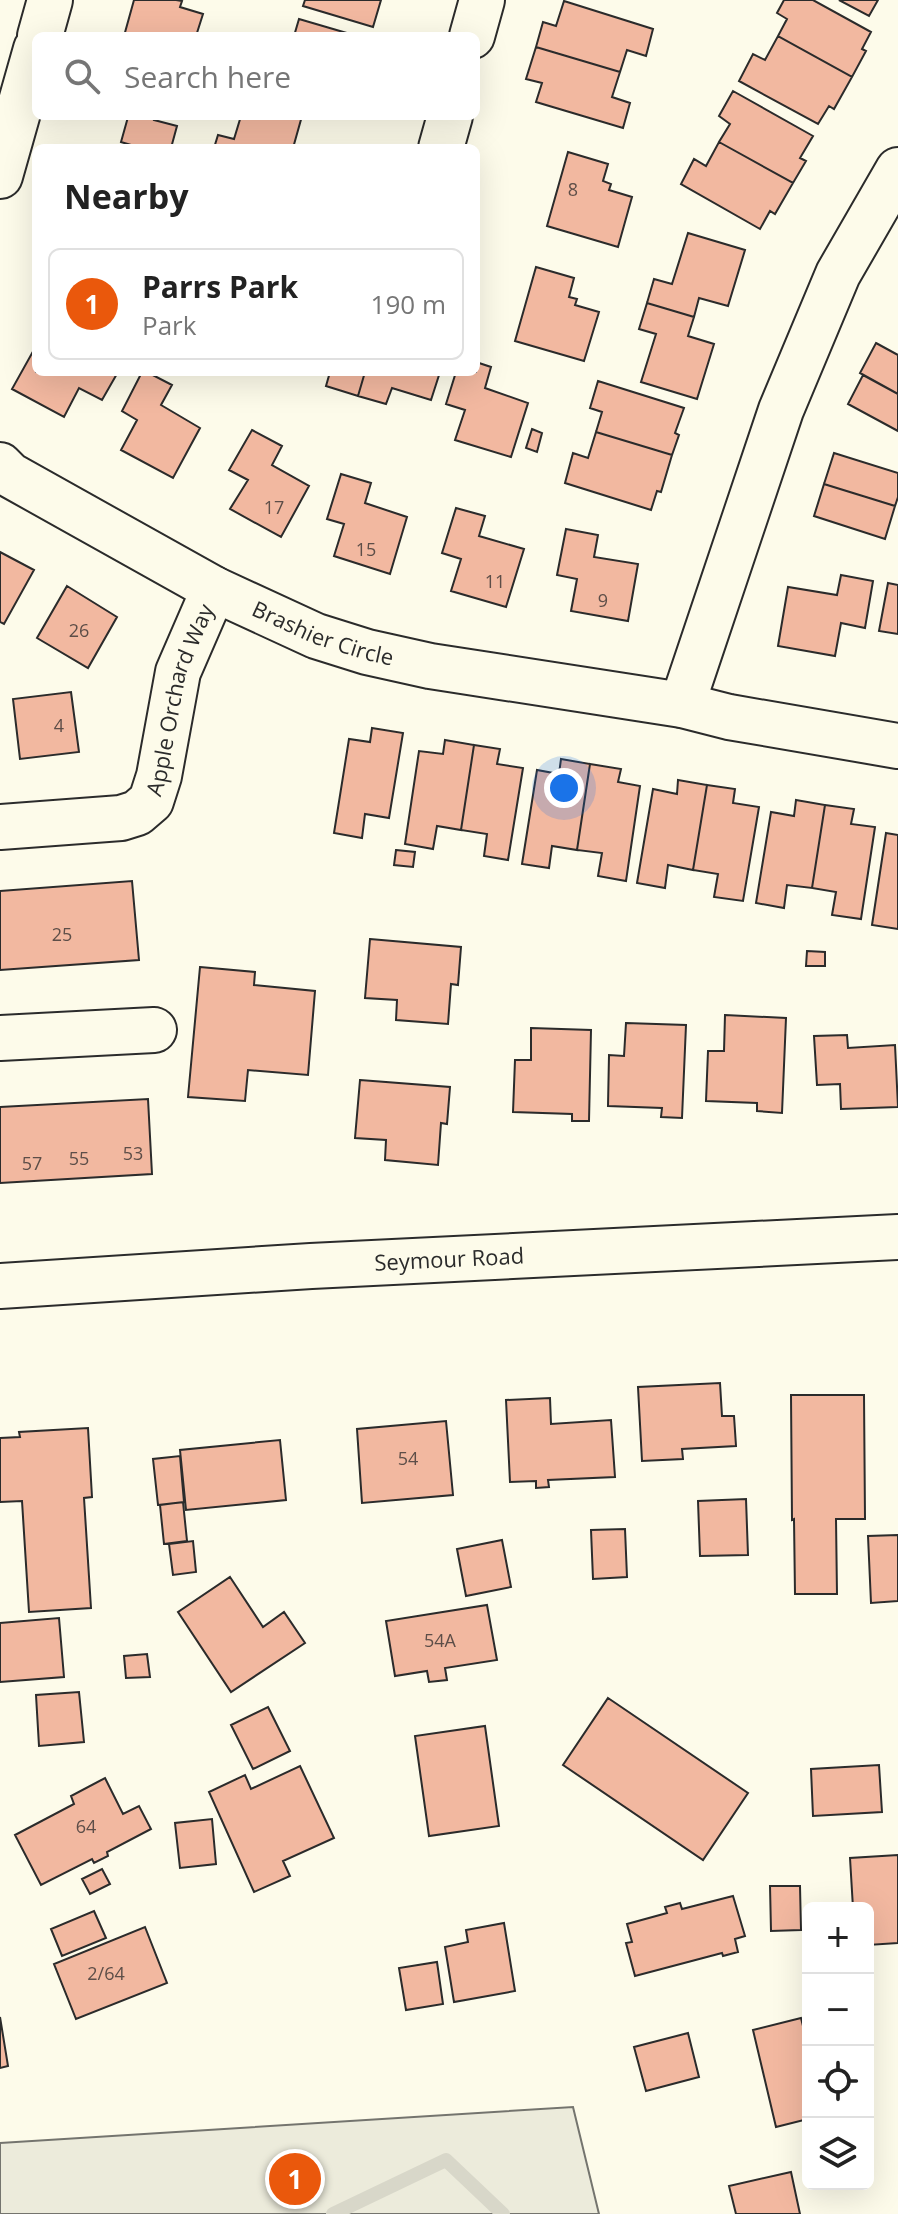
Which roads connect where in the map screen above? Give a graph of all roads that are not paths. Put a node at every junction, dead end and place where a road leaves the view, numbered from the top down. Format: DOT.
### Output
graph roads {
  1 [pos="50,0"];
  2 [pos="482,0"];
  3 [pos="41,32"];
  4 [pos="473,32"];
  5 [pos="32,63"];
  6 [pos="449,120"];
  7 [pos="442,144"];
  8 [pos="898,170"];
  9 [pos="0,176"];
  10 [pos="0,465"];
  11 [pos="214,589"];
  12 [pos="682,705"];
  13 [pos="898,746"];
  14 [pos="0,827"];
  15 [pos="154,1030"];
  16 [pos="0,1038"];
  17 [pos="898,1237"];
  18 [pos="0,1286"];
  1 -- 3 [label="street"];
  2 -- 4 [label="street"];
  5 -- 9 [label="street"];
  6 -- 7 [label="street"];
  8 -- 12 [label="street"];
  10 -- 11 [label="street, Brashier Circle"];
  11 -- 12 [label="street, Brashier Circle"];
  11 -- 14 [label="street, Apple Orchard Way"];
  12 -- 13 [label="street, Brashier Circle"];
  15 -- 16 [label="street"];
  17 -- 18 [label="street, Seymour Road"];
}
